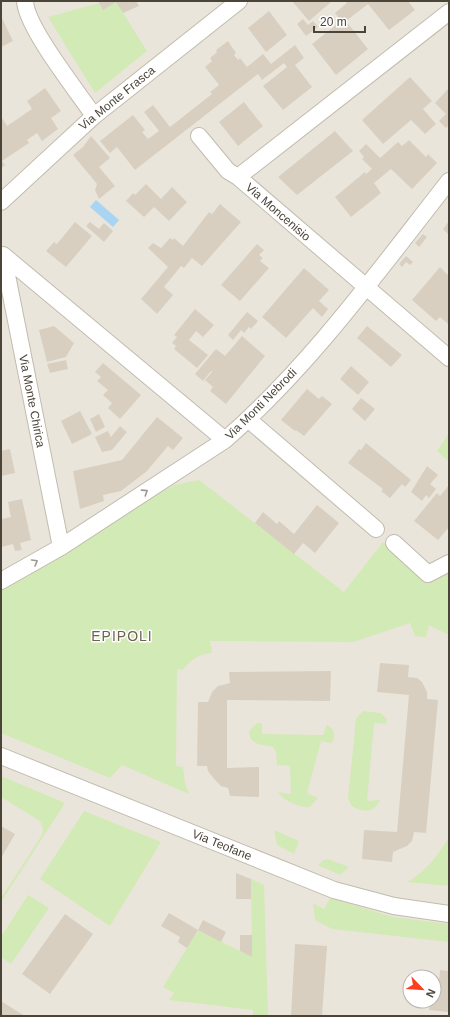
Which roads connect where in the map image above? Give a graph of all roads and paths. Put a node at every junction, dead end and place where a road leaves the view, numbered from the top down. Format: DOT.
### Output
graph roads {
  1 [pos="25,1"];
  2 [pos="239,1"];
  3 [pos="449,12"];
  4 [pos="94,116"];
  5 [pos="199,136"];
  6 [pos="238,177"];
  7 [pos="449,181"];
  8 [pos="1,202"];
  9 [pos="2,250"];
  10 [pos="366,287"];
  11 [pos="449,358"];
  12 [pos="249,420"];
  13 [pos="225,440"];
  14 [pos="376,529"];
  15 [pos="394,543"];
  16 [pos="61,547"];
  17 [pos="449,563"];
  18 [pos="1,581"];
  19 [pos="1,756"];
  20 [pos="449,914"];
  1 -- 4 [label="street"];
  2 -- 4 [label="street, Via Monte Frasca"];
  3 -- 6 [label="street, Via Moncenisio"];
  4 -- 8 [label="street, Via Monte Frasca"];
  5 -- 6 [label="street"];
  6 -- 10 [label="street, Via Moncenisio"];
  7 -- 10 [label="street, Via Monti Nebrodi"];
  9 -- 13 [label="street, Via Monte Chirica"];
  9 -- 16 [label="street, Via Monte Chirica"];
  10 -- 11 [label="street, Via Moncenisio"];
  10 -- 12 [label="street, Via Monti Nebrodi"];
  12 -- 13 [label="street, Via Monti Nebrodi"];
  12 -- 14 [label="street"];
  16 -- 13 [label="street, Via Monti Nebrodi, one-way"];
  15 -- 17 [label="street"];
  18 -- 16 [label="street, Via Monti Nebrodi, one-way"];
  19 -- 20 [label="street, Via Teofane"];
}
